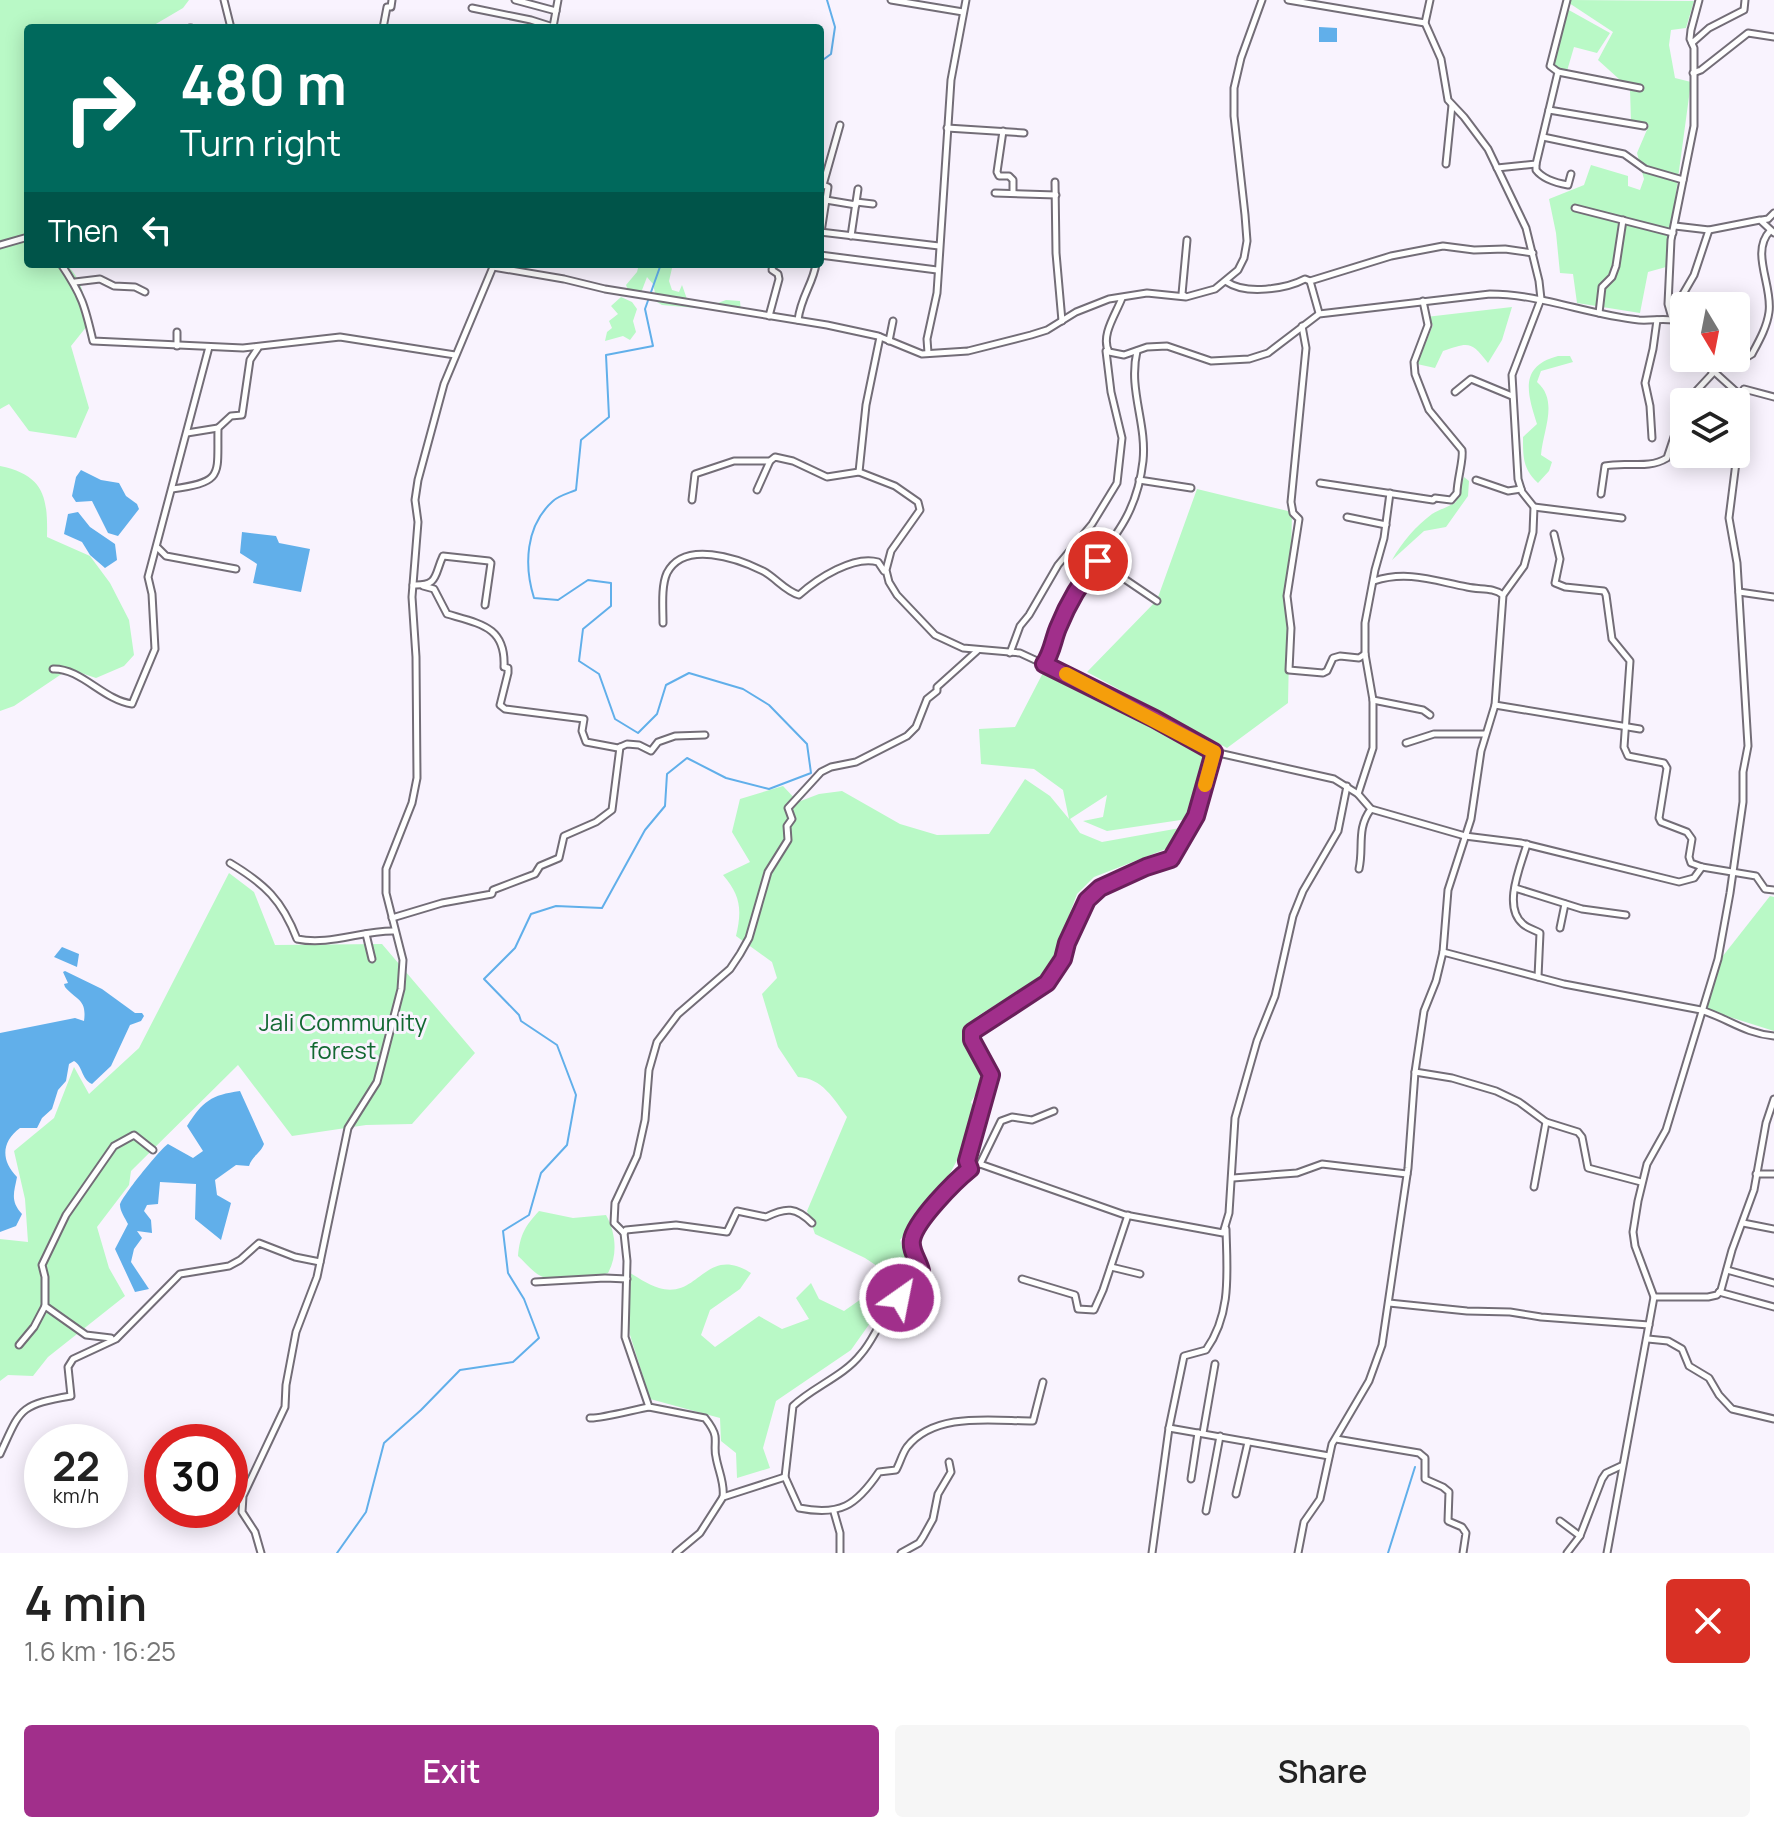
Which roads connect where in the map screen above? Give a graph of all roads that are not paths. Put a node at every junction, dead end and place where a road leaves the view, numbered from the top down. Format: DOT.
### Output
graph roads {
  1 [pos="224,0"];
  2 [pos="392,0"];
  3 [pos="515,0"];
  4 [pos="558,0"];
  5 [pos="891,0"];
  6 [pos="966,0"];
  7 [pos="1262,0"];
  8 [pos="1288,0"];
  9 [pos="1430,0"];
  10 [pos="1567,0"];
  11 [pos="1699,0"];
  12 [pos="1745,0"];
  13 [pos="472,8"];
  14 [pos="556,11"];
  15 [pos="963,12"];
  16 [pos="1425,23"];
  17 [pos="230,24"];
  18 [pos="384,24"];
  19 [pos="542,24"];
  20 [pos="554,24"];
  21 [pos="1774,37"];
  22 [pos="1692,43"];
  23 [pos="1558,72"];
  24 [pos="1693,73"];
  25 [pos="1640,88"];
  26 [pos="1452,105"];
  27 [pos="1549,110"];
  28 [pos="840,125"];
  29 [pos="1644,126"];
  30 [pos="947,128"];
  31 [pos="1003,131"];
  32 [pos="1024,133"];
  33 [pos="1543,137"];
  34 [pos="1446,164"];
  35 [pos="1536,164"];
  36 [pos="1497,168"];
  37 [pos="1571,174"];
  38 [pos="1683,180"];
  39 [pos="824,181"];
  40 [pos="1055,182"];
  41 [pos="824,185"];
  42 [pos="858,189"];
  43 [pos="995,193"];
  44 [pos="1013,193"];
  45 [pos="1056,195"];
  46 [pos="826,200"];
  47 [pos="856,203"];
  48 [pos="873,204"];
  49 [pos="1575,208"];
  50 [pos="824,213"];
  51 [pos="1774,213"];
  52 [pos="1623,220"];
  53 [pos="1760,220"];
  54 [pos="1675,226"];
  55 [pos="1709,230"];
  56 [pos="824,232"];
  57 [pos="1772,232"];
  58 [pos="1673,233"];
  59 [pos="851,236"];
  60 [pos="24,238"];
  61 [pos="1187,240"];
  62 [pos="0,245"];
  63 [pos="939,246"];
  64 [pos="1533,253"];
  65 [pos="824,256"];
  66 [pos="64,268"];
  67 [pos="491,268"];
  68 [pos="503,268"];
  69 [pos="772,268"];
  70 [pos="816,268"];
  71 [pos="937,270"];
  72 [pos="1310,281"];
  73 [pos="75,282"];
  74 [pos="1227,282"];
  75 [pos="145,292"];
  76 [pos="1685,292"];
  77 [pos="1186,296"];
  78 [pos="1122,298"];
  79 [pos="1541,299"];
  80 [pos="1423,301"];
  81 [pos="1670,310"];
  82 [pos="1599,313"];
  83 [pos="1319,314"];
  84 [pos="769,316"];
  85 [pos="1670,317"];
  86 [pos="798,320"];
  87 [pos="1657,320"];
  88 [pos="893,321"];
  89 [pos="1062,321"];
  90 [pos="1302,326"];
  91 [pos="177,332"];
  92 [pos="880,337"];
  93 [pos="889,341"];
  94 [pos="177,346"];
  95 [pos="209,347"];
  96 [pos="259,348"];
  97 [pos="1106,350"];
  98 [pos="1137,350"];
  99 [pos="928,353"];
  100 [pos="455,355"];
  101 [pos="1750,355"];
  102 [pos="1713,373"];
  103 [pos="1699,388"];
  104 [pos="1734,388"];
  105 [pos="1750,391"];
  106 [pos="1455,392"];
  107 [pos="1512,396"];
  108 [pos="1774,397"];
  109 [pos="218,428"];
  110 [pos="186,433"];
  111 [pos="1652,438"];
  112 [pos="1670,449"];
  113 [pos="770,461"];
  114 [pos="1735,468"];
  115 [pos="859,472"];
  116 [pos="1139,480"];
  117 [pos="1476,480"];
  118 [pos="1320,483"];
  119 [pos="1191,488"];
  120 [pos="172,489"];
  121 [pos="1521,489"];
  122 [pos="757,490"];
  123 [pos="1390,493"];
  124 [pos="1601,494"];
  125 [pos="692,500"];
  126 [pos="1534,507"];
  127 [pos="1347,517"];
  128 [pos="1622,518"];
  129 [pos="1386,525"];
  130 [pos="1554,534"];
  131 [pos="157,546"];
  132 [pos="1098,561"];
  133 [pos="236,569"];
  134 [pos="887,575"];
  135 [pos="1374,581"];
  136 [pos="413,585"];
  137 [pos="423,586"];
  138 [pos="1739,592"];
  139 [pos="1503,595"];
  140 [pos="1774,597"];
  141 [pos="1157,601"];
  142 [pos="485,605"];
  143 [pos="663,623"];
  144 [pos="977,650"];
  145 [pos="1010,653"];
  146 [pos="1365,654"];
  147 [pos="1044,664"];
  148 [pos="53,669"];
  149 [pos="1373,700"];
  150 [pos="1495,705"];
  151 [pos="1430,715"];
  152 [pos="1625,727"];
  153 [pos="1640,729"];
  154 [pos="1485,734"];
  155 [pos="705,735"];
  156 [pos="1406,743"];
  157 [pos="620,747"];
  158 [pos="1214,752"];
  159 [pos="1347,786"];
  160 [pos="1358,794"];
  161 [pos="1371,809"];
  162 [pos="1465,836"];
  163 [pos="1527,844"];
  164 [pos="230,863"];
  165 [pos="1702,867"];
  166 [pos="1359,869"];
  167 [pos="1733,873"];
  168 [pos="1515,888"];
  169 [pos="1774,890"];
  170 [pos="1565,904"];
  171 [pos="1626,915"];
  172 [pos="392,918"];
  173 [pos="1560,928"];
  174 [pos="395,931"];
  175 [pos="366,934"];
  176 [pos="1443,952"];
  177 [pos="372,959"];
  178 [pos="1538,977"];
  179 [pos="1701,1010"];
  180 [pos="1774,1036"];
  181 [pos="1415,1072"];
  182 [pos="1774,1099"];
  183 [pos="1054,1111"];
  184 [pos="1546,1122"];
  185 [pos="153,1150"];
  186 [pos="980,1164"];
  187 [pos="970,1169"];
  188 [pos="1407,1174"];
  189 [pos="1756,1174"];
  190 [pos="1774,1174"];
  191 [pos="1233,1178"];
  192 [pos="1641,1182"];
  193 [pos="1534,1187"];
  194 [pos="1128,1215"];
  195 [pos="812,1223"];
  196 [pos="1743,1223"];
  197 [pos="1226,1228"];
  198 [pos="1774,1229"];
  199 [pos="624,1233"];
  200 [pos="321,1262"];
  201 [pos="1111,1267"];
  202 [pos="1727,1270"];
  203 [pos="1140,1274"];
  204 [pos="627,1279"];
  205 [pos="1022,1279"];
  206 [pos="535,1282"];
  207 [pos="1774,1283"];
  208 [pos="1719,1292"];
  209 [pos="1654,1297"];
  210 [pos="1389,1303"];
  211 [pos="45,1306"];
  212 [pos="1774,1307"];
  213 [pos="1649,1325"];
  214 [pos="116,1339"];
  215 [pos="1648,1339"];
  216 [pos="19,1345"];
  217 [pos="1215,1364"];
  218 [pos="1043,1382"];
  219 [pos="649,1407"];
  220 [pos="590,1418"];
  221 [pos="1774,1419"];
  222 [pos="1169,1428"];
  223 [pos="1200,1433"];
  224 [pos="1220,1436"];
  225 [pos="1336,1439"];
  226 [pos="1248,1442"];
  227 [pos="0,1454"];
  228 [pos="1329,1456"];
  229 [pos="949,1462"];
  230 [pos="1621,1466"];
  231 [pos="785,1477"];
  232 [pos="1191,1479"];
  233 [pos="1236,1494"];
  234 [pos="723,1497"];
  235 [pos="1206,1511"];
  236 [pos="834,1512"];
  237 [pos="1560,1521"];
  238 [pos="1580,1536"];
  239 [pos="261,1553"];
  240 [pos="676,1553"];
  241 [pos="840,1553"];
  242 [pos="901,1553"];
  243 [pos="1152,1553"];
  244 [pos="1298,1553"];
  245 [pos="1463,1553"];
  246 [pos="1567,1553"];
  247 [pos="1607,1553"];
  1 -- 17 [label="street"];
  2 -- 18 [label="street"];
  3 -- 14 [label="street"];
  4 -- 14 [label="street"];
  5 -- 15 [label="street"];
  6 -- 15 [label="street"];
  7 -- 74 [label="street"];
  8 -- 16 [label="street"];
  9 -- 16 [label="street"];
  10 -- 23 [label="street"];
  11 -- 22 [label="street"];
  12 -- 22 [label="street"];
  13 -- 19 [label="street"];
  14 -- 20 [label="street"];
  15 -- 30 [label="street"];
  16 -- 26 [label="street"];
  21 -- 24 [label="street"];
  22 -- 24 [label="street"];
  23 -- 25 [label="street"];
  23 -- 27 [label="street"];
  24 -- 38 [label="street"];
  26 -- 34 [label="street"];
  26 -- 36 [label="street"];
  27 -- 29 [label="street"];
  27 -- 33 [label="street"];
  28 -- 39 [label="street"];
  30 -- 31 [label="street"];
  30 -- 63 [label="street"];
  31 -- 32 [label="street"];
  31 -- 44 [label="street"];
  33 -- 35 [label="street"];
  33 -- 38 [label="street"];
  35 -- 36 [label="street"];
  35 -- 37 [label="street"];
  36 -- 64 [label="street"];
  38 -- 54 [label="street"];
  40 -- 45 [label="street"];
  41 -- 46 [label="street"];
  42 -- 47 [label="street"];
  43 -- 44 [label="street"];
  44 -- 45 [label="street"];
  45 -- 89 [label="street"];
  46 -- 47 [label="street"];
  46 -- 50 [label="street"];
  47 -- 48 [label="street"];
  47 -- 59 [label="street"];
  49 -- 52 [label="street"];
  51 -- 53 [label="street"];
  52 -- 58 [label="street"];
  52 -- 82 [label="street"];
  53 -- 55 [label="street"];
  53 -- 57 [label="street"];
  54 -- 55 [label="street"];
  54 -- 58 [label="street"];
  55 -- 76 [label="street"];
  56 -- 59 [label="street"];
  57 -- 101 [label="street"];
  58 -- 81 [label="street"];
  59 -- 63 [label="street"];
  60 -- 62 [label="street"];
  61 -- 77 [label="street"];
  63 -- 71 [label="street"];
  64 -- 72 [label="street"];
  64 -- 79 [label="street"];
  65 -- 71 [label="street"];
  66 -- 73 [label="street"];
  67 -- 100 [label="street"];
  68 -- 84 [label="street"];
  69 -- 84 [label="street"];
  70 -- 86 [label="street"];
  71 -- 99 [label="street"];
  72 -- 74 [label="street"];
  72 -- 83 [label="street"];
  73 -- 75 [label="street"];
  73 -- 94 [label="street"];
  74 -- 77 [label="street"];
  77 -- 78 [label="street"];
  78 -- 89 [label="street"];
  78 -- 97 [label="street"];
  79 -- 80 [label="street"];
  79 -- 82 [label="street"];
  79 -- 107 [label="street"];
  80 -- 83 [label="street"];
  80 -- 123 [label="street"];
  82 -- 87 [label="street"];
  83 -- 90 [label="street"];
  84 -- 86 [label="street"];
  85 -- 87 [label="street"];
  86 -- 92 [label="street"];
  87 -- 111 [label="street"];
  88 -- 93 [label="street"];
  89 -- 99 [label="street"];
  90 -- 98 [label="street"];
  90 -- 146 [label="street"];
  91 -- 94 [label="street"];
  92 -- 93 [label="street"];
  92 -- 115 [label="street"];
  93 -- 99 [label="street"];
  94 -- 95 [label="street"];
  95 -- 96 [label="street"];
  95 -- 110 [label="street"];
  96 -- 100 [label="street"];
  96 -- 109 [label="street"];
  97 -- 98 [label="street"];
  97 -- 145 [label="street"];
  98 -- 116 [label="street"];
  100 -- 136 [label="street"];
  102 -- 103 [label="street"];
  102 -- 104 [label="street"];
  105 -- 108 [label="street"];
  106 -- 107 [label="street"];
  107 -- 121 [label="street"];
  109 -- 110 [label="street"];
  109 -- 120 [label="street"];
  110 -- 120 [label="street"];
  112 -- 124 [label="street"];
  113 -- 115 [label="street"];
  113 -- 122 [label="street"];
  113 -- 125 [label="street"];
  114 -- 138 [label="street"];
  115 -- 134 [label="street"];
  116 -- 119 [label="street"];
  116 -- 132 [label="street"];
  117 -- 121 [label="street"];
  118 -- 123 [label="street"];
  120 -- 131 [label="street"];
  121 -- 126 [label="street"];
  123 -- 129 [label="street"];
  126 -- 128 [label="street"];
  126 -- 139 [label="street"];
  127 -- 129 [label="street"];
  129 -- 135 [label="street"];
  130 -- 152 [label="street"];
  131 -- 133 [label="street"];
  131 -- 148 [label="street"];
  132 -- 141 [label="street"];
  132 -- 147 [label="street"];
  134 -- 143 [label="street"];
  134 -- 144 [label="street"];
  135 -- 139 [label="street"];
  135 -- 146 [label="street"];
  136 -- 137 [label="street"];
  136 -- 172 [label="street"];
  137 -- 142 [label="street"];
  137 -- 157 [label="street"];
  138 -- 140 [label="street"];
  138 -- 167 [label="street"];
  139 -- 150 [label="street"];
  144 -- 145 [label="street"];
  144 -- 199 [label="street"];
  145 -- 147 [label="street"];
  146 -- 149 [label="street"];
  147 -- 158 [label="street"];
  149 -- 151 [label="street"];
  149 -- 160 [label="street"];
  150 -- 152 [label="street"];
  150 -- 154 [label="street"];
  152 -- 153 [label="street"];
  152 -- 165 [label="street"];
  154 -- 156 [label="street"];
  154 -- 162 [label="street"];
  155 -- 157 [label="street"];
  157 -- 172 [label="street"];
  158 -- 159 [label="street"];
  158 -- 187 [label="street"];
  159 -- 160 [label="street"];
  159 -- 191 [label="street"];
  160 -- 161 [label="street"];
  161 -- 162 [label="street"];
  161 -- 166 [label="street"];
  162 -- 163 [label="street"];
  162 -- 176 [label="street"];
  163 -- 165 [label="street"];
  163 -- 168 [label="street"];
  164 -- 175 [label="street"];
  165 -- 167 [label="street"];
  167 -- 169 [label="street"];
  167 -- 179 [label="street"];
  168 -- 170 [label="street"];
  168 -- 178 [label="street"];
  170 -- 171 [label="street"];
  170 -- 173 [label="street"];
  172 -- 174 [label="street"];
  174 -- 175 [label="street"];
  174 -- 200 [label="street"];
  175 -- 177 [label="street"];
  176 -- 178 [label="street"];
  176 -- 181 [label="street"];
  178 -- 179 [label="street"];
  179 -- 180 [label="street"];
  179 -- 192 [label="street"];
  181 -- 184 [label="street"];
  181 -- 188 [label="street"];
  182 -- 189 [label="street"];
  183 -- 186 [label="street"];
  184 -- 192 [label="street"];
  184 -- 193 [label="street"];
  185 -- 211 [label="street"];
  186 -- 187 [label="street"];
  186 -- 194 [label="street"];
  187 -- 231 [label="street"];
  188 -- 191 [label="street"];
  188 -- 210 [label="street"];
  189 -- 190 [label="street"];
  189 -- 196 [label="street"];
  191 -- 197 [label="street"];
  192 -- 209 [label="street"];
  194 -- 197 [label="street"];
  194 -- 201 [label="street"];
  195 -- 199 [label="street"];
  196 -- 198 [label="street"];
  196 -- 202 [label="street"];
  197 -- 222 [label="street"];
  199 -- 204 [label="street"];
  200 -- 214 [label="street"];
  200 -- 239 [label="street"];
  201 -- 203 [label="street"];
  201 -- 205 [label="street"];
  202 -- 207 [label="street"];
  202 -- 208 [label="street"];
  204 -- 206 [label="street"];
  204 -- 219 [label="street"];
  208 -- 209 [label="street"];
  208 -- 212 [label="street"];
  209 -- 213 [label="street"];
  210 -- 213 [label="street"];
  210 -- 225 [label="street"];
  211 -- 214 [label="street"];
  211 -- 216 [label="street"];
  213 -- 215 [label="street"];
  214 -- 227 [label="street"];
  215 -- 221 [label="street"];
  215 -- 230 [label="street"];
  217 -- 223 [label="street"];
  218 -- 236 [label="street"];
  219 -- 220 [label="street"];
  219 -- 234 [label="street"];
  222 -- 223 [label="street"];
  222 -- 243 [label="street"];
  223 -- 224 [label="street"];
  223 -- 232 [label="street"];
  224 -- 226 [label="street"];
  224 -- 235 [label="street"];
  225 -- 228 [label="street"];
  225 -- 245 [label="street"];
  226 -- 228 [label="street"];
  226 -- 233 [label="street"];
  228 -- 244 [label="street"];
  229 -- 242 [label="street"];
  230 -- 238 [label="street"];
  230 -- 247 [label="street"];
  231 -- 234 [label="street"];
  231 -- 236 [label="street"];
  234 -- 240 [label="street"];
  236 -- 241 [label="street"];
  237 -- 238 [label="street"];
  238 -- 246 [label="street"];
}
